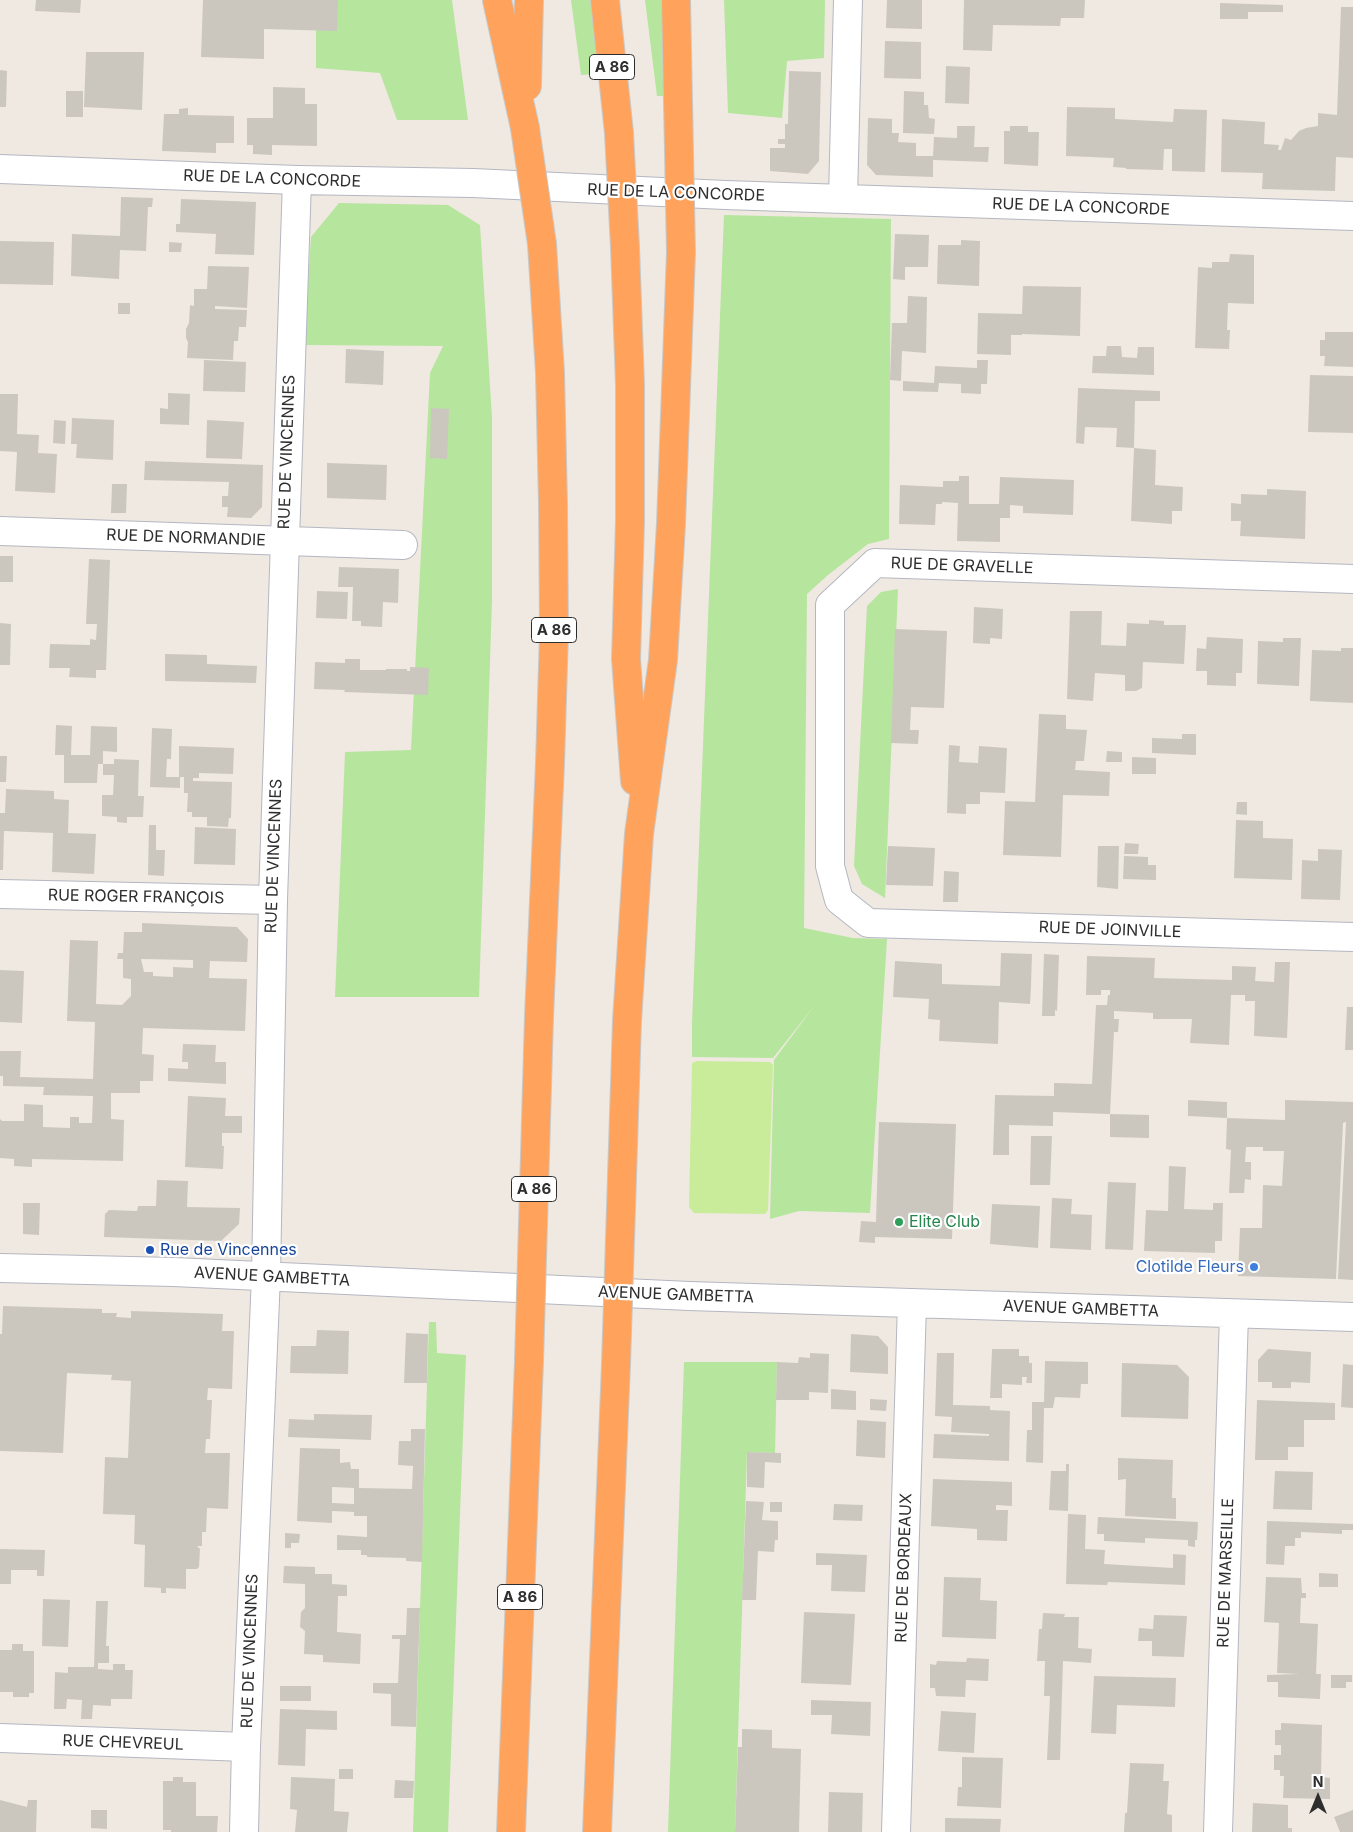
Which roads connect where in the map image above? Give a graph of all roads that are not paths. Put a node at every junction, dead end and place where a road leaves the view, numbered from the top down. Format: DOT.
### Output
graph roads {
  1 [pos="497,0"];
  2 [pos="530,0"];
  3 [pos="605,0"];
  4 [pos="676,0"];
  5 [pos="848,0"];
  6 [pos="525,128"];
  7 [pos="0,169"];
  8 [pos="297,180"];
  9 [pos="843,198"];
  10 [pos="1353,216"];
  11 [pos="0,531"];
  12 [pos="284,541"];
  13 [pos="403,545"];
  14 [pos="1353,579"];
  15 [pos="639,834"];
  16 [pos="0,894"];
  17 [pos="272,900"];
  18 [pos="868,923"];
  19 [pos="1353,938"];
  20 [pos="0,1268"];
  21 [pos="266,1276"];
  22 [pos="912,1303"];
  23 [pos="1234,1314"];
  24 [pos="1353,1318"];
  25 [pos="0,1738"];
  26 [pos="246,1747"];
  27 [pos="244,1832"];
  28 [pos="511,1832"];
  29 [pos="597,1832"];
  30 [pos="896,1832"];
  31 [pos="1218,1832"];
  1 -- 6 [label="highway"];
  2 -- 6 [label="highway, A 86"];
  3 -- 15 [label="highway, A 86, bridge"];
  4 -- 15 [label="highway, bridge"];
  5 -- 9 [label="street"];
  6 -- 28 [label="highway, A 86, bridge"];
  7 -- 8 [label="street, RUE DE LA CONCORDE"];
  8 -- 9 [label="street, RUE DE LA CONCORDE"];
  8 -- 12 [label="street, RUE DE VINCENNES"];
  9 -- 10 [label="street, RUE DE LA CONCORDE"];
  11 -- 12 [label="street, RUE DE NORMANDIE"];
  12 -- 13 [label="street, RUE DE NORMANDIE"];
  12 -- 17 [label="street, RUE DE VINCENNES"];
  14 -- 18 [label="street, RUE DE GRAVELLE"];
  15 -- 29 [label="highway, A 86, bridge"];
  16 -- 17 [label="street, RUE ROGER FRANÇOIS"];
  17 -- 21 [label="street, RUE DE VINCENNES"];
  18 -- 19 [label="street, RUE DE JOINVILLE"];
  20 -- 21 [label="street, AVENUE GAMBETTA"];
  21 -- 22 [label="street, AVENUE GAMBETTA"];
  21 -- 26 [label="street, RUE DE VINCENNES"];
  22 -- 23 [label="street, AVENUE GAMBETTA"];
  22 -- 30 [label="street, RUE DE BORDEAUX"];
  23 -- 24 [label="street, AVENUE GAMBETTA"];
  23 -- 31 [label="street, RUE DE MARSEILLE"];
  25 -- 26 [label="street, RUE CHEVREUL"];
  26 -- 27 [label="street, RUE DE VINCENNES"];
}
